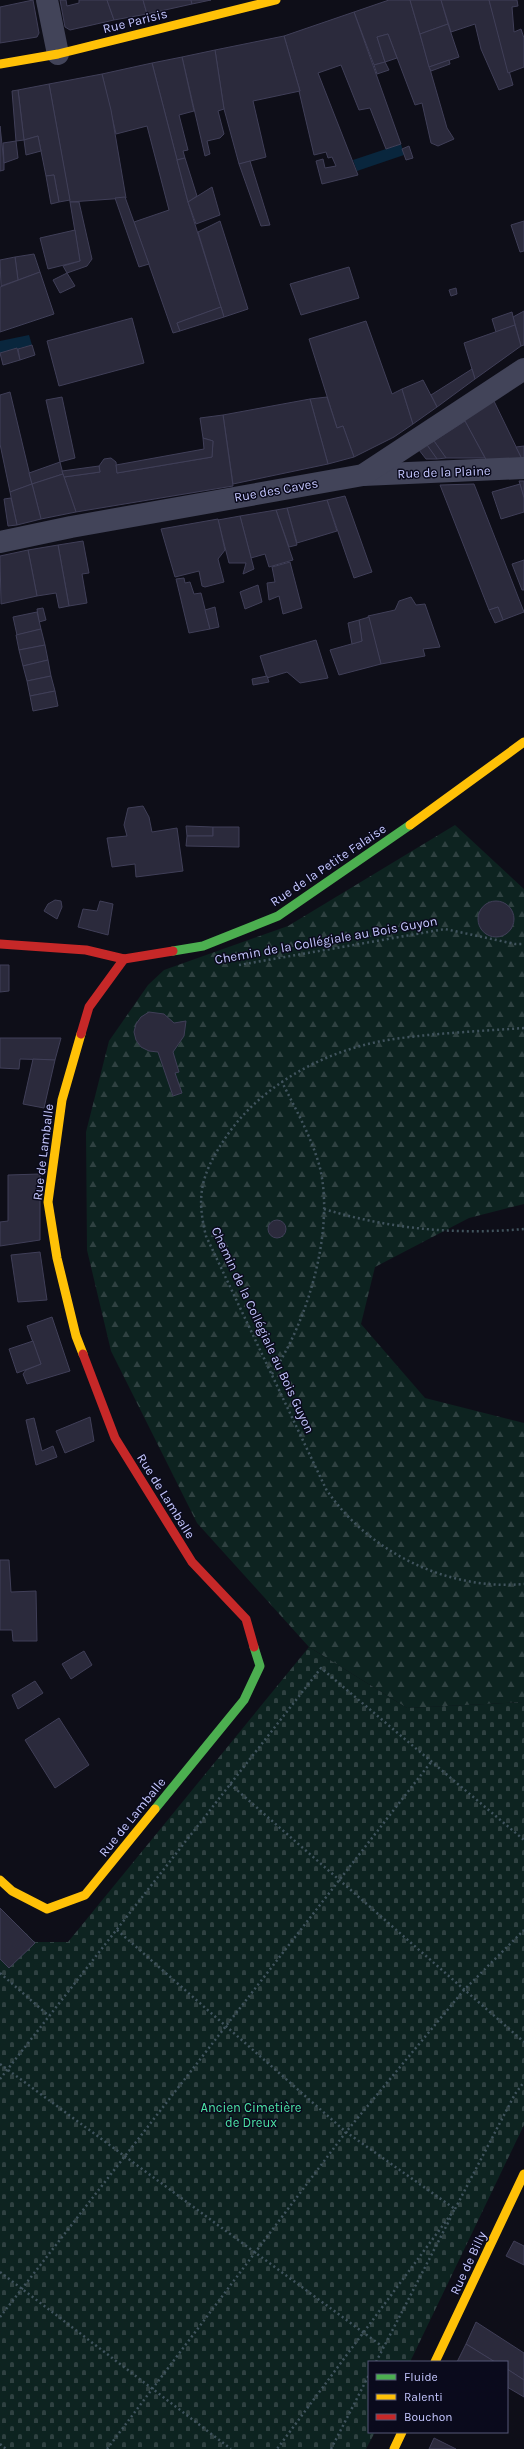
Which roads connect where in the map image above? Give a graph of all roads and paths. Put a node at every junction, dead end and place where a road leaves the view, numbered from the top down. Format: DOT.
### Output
graph roads {
  1 [pos="47,0"];
  2 [pos="276,0"];
  3 [pos="58,54"];
  4 [pos="0,64"];
  5 [pos="524,369"];
  6 [pos="524,468"];
  7 [pos="363,475"];
  8 [pos="0,542"];
  9 [pos="524,742"];
  10 [pos="0,944"];
  11 [pos="524,944"];
  12 [pos="124,959"];
  13 [pos="233,966"];
  14 [pos="524,1028"];
  15 [pos="282,1082"];
  16 [pos="324,1209"];
  17 [pos="524,1229"];
  18 [pos="272,1375"];
  19 [pos="524,1584"];
  20 [pos="431,1762"];
  21 [pos="230,1784"];
  22 [pos="524,1840"];
  23 [pos="0,1880"];
  24 [pos="339,1880"];
  25 [pos="117,1930"];
  26 [pos="524,1930"];
  27 [pos="0,1974"];
  28 [pos="464,1990"];
  29 [pos="49,2016"];
  30 [pos="225,2027"];
  31 [pos="524,2042"];
  32 [pos="0,2064"];
  33 [pos="8,2069"];
  34 [pos="0,2079"];
  35 [pos="524,2082"];
  36 [pos="346,2132"];
  37 [pos="124,2156"];
  38 [pos="524,2174"];
  39 [pos="455,2208"];
  40 [pos="255,2252"];
  41 [pos="0,2272"];
  42 [pos="22,2288"];
  43 [pos="0,2317"];
  44 [pos="363,2333"];
  45 [pos="383,2347"];
  46 [pos="376,2361"];
  47 [pos="435,2361"];
  48 [pos="368,2377"];
  49 [pos="153,2388"];
  50 [pos="402,2433"];
  51 [pos="0,2444"];
  52 [pos="6,2449"];
  53 [pos="107,2449"];
  54 [pos="231,2449"];
  55 [pos="277,2449"];
  56 [pos="331,2449"];
  57 [pos="394,2449"];
  1 -- 3 [label="street"];
  2 -- 3 [label="street, Rue Parisis"];
  3 -- 4 [label="street, Rue Parisis"];
  5 -- 7 [label="street, Rue des Caves"];
  6 -- 7 [label="street, Rue de la Plaine"];
  7 -- 8 [label="street, Rue des Caves"];
  9 -- 12 [label="street, Rue de la Petite Falaise"];
  10 -- 12 [label="street"];
  11 -- 13 [label="path, Chemin de la Collégiale au Bois Guyon"];
  12 -- 23 [label="street, Rue de Lamballe"];
  14 -- 15 [label="path, Chemin de la Collégiale au Bois Guyon"];
  15 -- 16 [label="path"];
  15 -- 18 [label="path, Chemin de la Collégiale au Bois Guyon"];
  16 -- 17 [label="path"];
  16 -- 18 [label="path"];
  18 -- 19 [label="path, Chemin de la Collégiale au Bois Guyon"];
  20 -- 21 [label="path"];
  20 -- 22 [label="path"];
  20 -- 24 [label="path"];
  21 -- 24 [label="path"];
  21 -- 25 [label="path"];
  24 -- 28 [label="path"];
  24 -- 30 [label="path"];
  25 -- 29 [label="path"];
  25 -- 30 [label="path"];
  26 -- 28 [label="path"];
  27 -- 29 [label="path"];
  28 -- 31 [label="path"];
  28 -- 36 [label="path"];
  29 -- 33 [label="path"];
  30 -- 36 [label="path"];
  30 -- 37 [label="path"];
  32 -- 33 [label="path"];
  33 -- 34 [label="path"];
  33 -- 37 [label="path"];
  35 -- 39 [label="path"];
  36 -- 39 [label="path"];
  36 -- 40 [label="path"];
  37 -- 40 [label="path"];
  37 -- 42 [label="path"];
  38 -- 47 [label="street, Rue de Billy"];
  39 -- 44 [label="path"];
  39 -- 45 [label="path"];
  40 -- 44 [label="path"];
  40 -- 49 [label="path"];
  41 -- 42 [label="path"];
  42 -- 43 [label="path"];
  42 -- 49 [label="path"];
  44 -- 45 [label="path"];
  44 -- 55 [label="path"];
  45 -- 46 [label="path"];
  48 -- 56 [label="path"];
  49 -- 53 [label="path"];
  49 -- 54 [label="path"];
  50 -- 57 [label="street"];
  51 -- 52 [label="path"];
}
